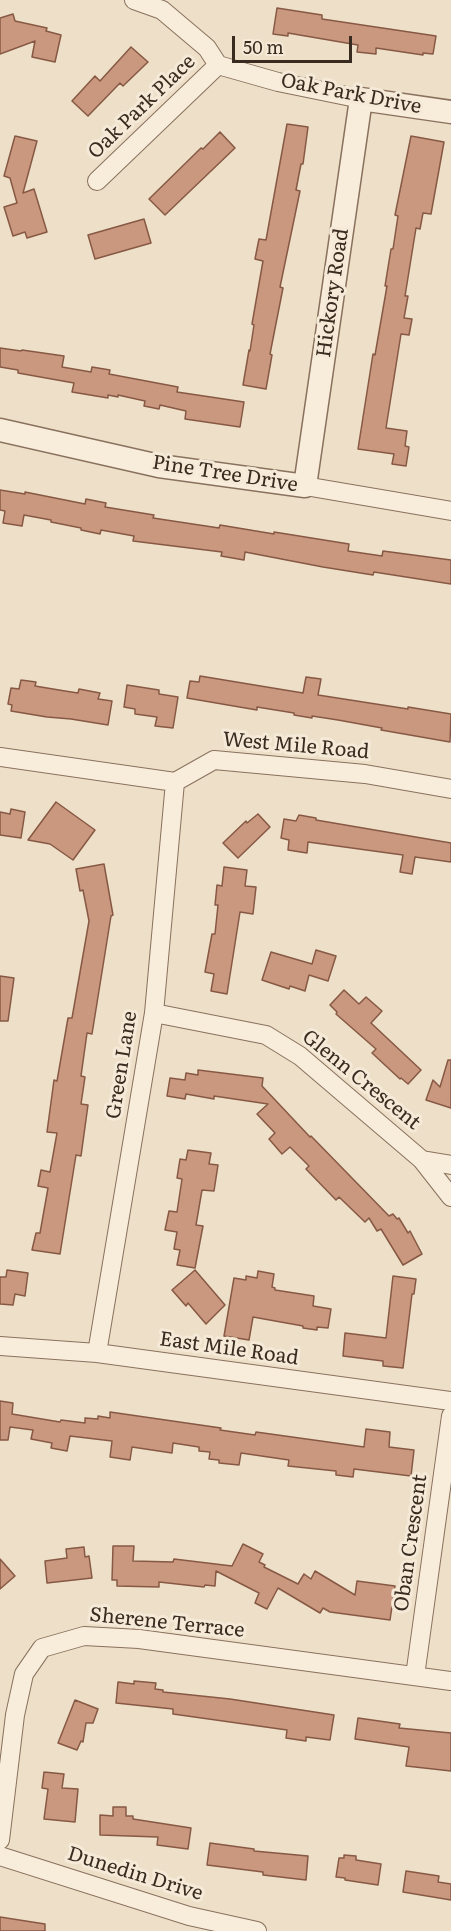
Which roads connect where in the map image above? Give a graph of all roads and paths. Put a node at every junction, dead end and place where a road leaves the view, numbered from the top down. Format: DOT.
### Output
graph roads {
  1 [pos="134,0"];
  2 [pos="218,65"];
  3 [pos="361,99"];
  4 [pos="451,112"];
  5 [pos="97,181"];
  6 [pos="0,430"];
  7 [pos="305,486"];
  8 [pos="451,511"];
  9 [pos="0,757"];
  10 [pos="175,782"];
  11 [pos="451,789"];
  12 [pos="154,1013"];
  13 [pos="422,1160"];
  14 [pos="451,1165"];
  15 [pos="451,1197"];
  16 [pos="0,1346"];
  17 [pos="97,1353"];
  18 [pos="451,1401"];
  19 [pos="451,1416"];
  20 [pos="415,1676"];
  21 [pos="451,1681"];
  22 [pos="0,1840"];
  23 [pos="0,1856"];
  24 [pos="257,1931"];
  1 -- 2 [label="street"];
  2 -- 3 [label="street, Oak Park Drive"];
  2 -- 5 [label="street, Oak Park Place"];
  3 -- 4 [label="street, Oak Park Drive"];
  3 -- 7 [label="street, Hickory Road"];
  6 -- 7 [label="street, Pine Tree Drive"];
  7 -- 8 [label="street, Pine Tree Drive"];
  9 -- 10 [label="street"];
  10 -- 11 [label="street, West Mile Road"];
  10 -- 12 [label="street, Green Lane"];
  12 -- 13 [label="street, Glenn Crescent"];
  12 -- 17 [label="street, Green Lane"];
  13 -- 14 [label="street"];
  13 -- 15 [label="street, Glenn Crescent"];
  16 -- 17 [label="street, East Mile Road"];
  17 -- 18 [label="street, East Mile Road"];
  19 -- 20 [label="street, Oban Crescent"];
  20 -- 21 [label="street, Sherene Terrace"];
  20 -- 22 [label="street, Sherene Terrace"];
  23 -- 24 [label="street, Dunedin Drive"];
}
